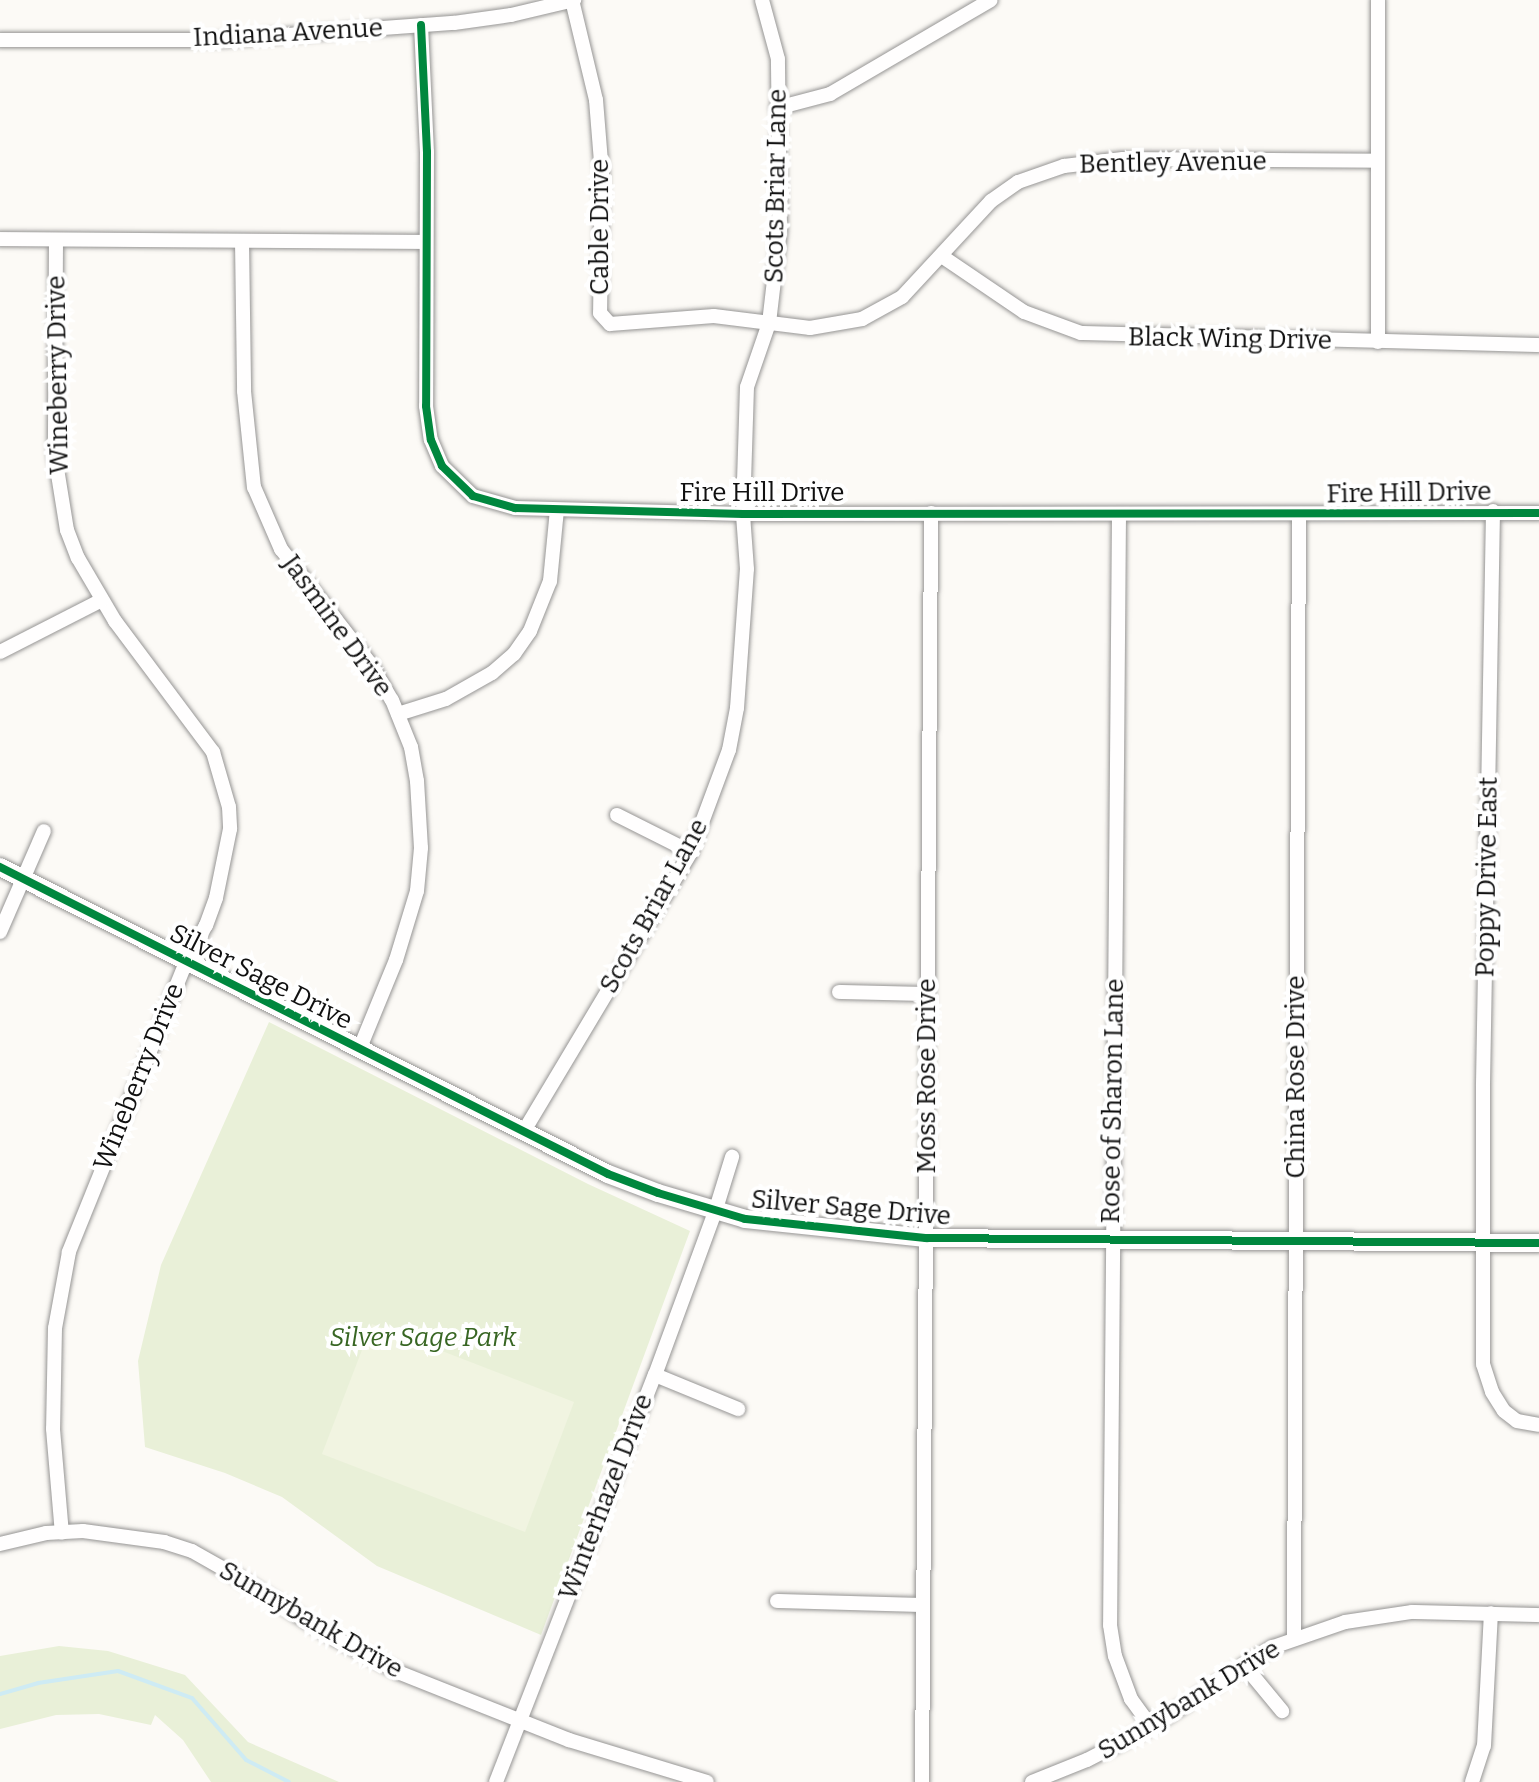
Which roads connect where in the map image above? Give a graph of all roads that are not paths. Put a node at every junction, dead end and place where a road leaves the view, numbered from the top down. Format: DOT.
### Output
graph roads {
  1 [pos="573,0"];
  2 [pos="762,0"];
  3 [pos="991,0"];
  4 [pos="1378,0"];
  5 [pos="421,25"];
  6 [pos="0,40"];
  7 [pos="777,108"];
  8 [pos="1378,161"];
  9 [pos="0,239"];
  10 [pos="56,240"];
  11 [pos="242,241"];
  12 [pos="425,242"];
  13 [pos="943,257"];
  14 [pos="739,319"];
  15 [pos="769,323"];
  16 [pos="1378,342"];
  17 [pos="1539,345"];
  18 [pos="557,510"];
  19 [pos="1493,511"];
  20 [pos="931,513"];
  21 [pos="1539,513"];
  22 [pos="743,514"];
  23 [pos="1119,514"];
  24 [pos="1299,514"];
  25 [pos="102,600"];
  26 [pos="0,652"];
  27 [pos="398,714"];
  28 [pos="617,815"];
  29 [pos="44,831"];
  30 [pos="691,852"];
  31 [pos="0,867"];
  32 [pos="24,877"];
  33 [pos="0,932"];
  34 [pos="186,962"];
  35 [pos="839,992"];
  36 [pos="928,994"];
  37 [pos="359,1050"];
  38 [pos="524,1131"];
  39 [pos="732,1157"];
  40 [pos="715,1212"];
  41 [pos="926,1238"];
  42 [pos="1112,1240"];
  43 [pos="1296,1241"];
  44 [pos="1482,1243"];
  45 [pos="1539,1243"];
  46 [pos="655,1375"];
  47 [pos="738,1409"];
  48 [pos="1539,1425"];
  49 [pos="62,1533"];
  50 [pos="0,1544"];
  51 [pos="777,1601"];
  52 [pos="923,1605"];
  53 [pos="1491,1613"];
  54 [pos="1539,1615"];
  55 [pos="1294,1639"];
  56 [pos="1244,1665"];
  57 [pos="1282,1711"];
  58 [pos="518,1719"];
  59 [pos="1151,1727"];
  60 [pos="1042,1780"];
  61 [pos="496,1782"];
  62 [pos="707,1782"];
  63 [pos="922,1782"];
  64 [pos="1472,1782"];
  1 -- 5 [label="street, Indiana Avenue"];
  1 -- 14 [label="street, Cable Drive"];
  2 -- 7 [label="street, Scots Briar Lane"];
  3 -- 7 [label="street"];
  4 -- 8 [label="street"];
  5 -- 6 [label="street, Indiana Avenue"];
  5 -- 12 [label="street, Fire Hill Drive"];
  7 -- 15 [label="street, Scots Briar Lane"];
  8 -- 13 [label="street, Bentley Avenue"];
  8 -- 16 [label="street"];
  9 -- 10 [label="street"];
  10 -- 11 [label="street"];
  10 -- 25 [label="street, Wineberry Drive"];
  11 -- 12 [label="street"];
  11 -- 27 [label="street, Jasmine Drive"];
  12 -- 18 [label="street, Fire Hill Drive"];
  13 -- 15 [label="street, Bentley Avenue"];
  13 -- 16 [label="street, Black Wing Drive"];
  14 -- 15 [label="street, Bentley Avenue"];
  15 -- 22 [label="street, Scots Briar Lane"];
  16 -- 17 [label="street, Black Wing Drive"];
  18 -- 22 [label="street, Fire Hill Drive"];
  18 -- 27 [label="street"];
  19 -- 21 [label="street, Fire Hill Drive"];
  19 -- 24 [label="street, Fire Hill Drive"];
  19 -- 44 [label="street, Poppy Drive East"];
  20 -- 22 [label="street, Fire Hill Drive"];
  20 -- 23 [label="street, Fire Hill Drive"];
  20 -- 36 [label="street, Moss Rose Drive"];
  22 -- 30 [label="street, Scots Briar Lane"];
  23 -- 24 [label="street, Fire Hill Drive"];
  23 -- 42 [label="street, Rose of Sharon Lane"];
  24 -- 43 [label="street, China Rose Drive"];
  25 -- 26 [label="street"];
  25 -- 34 [label="street, Wineberry Drive"];
  27 -- 37 [label="street, Jasmine Drive"];
  28 -- 30 [label="street"];
  29 -- 32 [label="street"];
  30 -- 38 [label="street, Scots Briar Lane"];
  31 -- 32 [label="street, Silver Sage Drive"];
  32 -- 33 [label="street"];
  32 -- 34 [label="street, Silver Sage Drive"];
  34 -- 37 [label="street, Silver Sage Drive"];
  34 -- 49 [label="street, Wineberry Drive"];
  35 -- 36 [label="street"];
  36 -- 41 [label="street, Moss Rose Drive"];
  37 -- 38 [label="street, Silver Sage Drive"];
  38 -- 40 [label="street, Silver Sage Drive"];
  39 -- 40 [label="street, Winterhazel Drive"];
  40 -- 41 [label="street, Silver Sage Drive"];
  40 -- 46 [label="street, Winterhazel Drive"];
  41 -- 42 [label="street, Silver Sage Drive"];
  41 -- 52 [label="street, Moss Rose Drive"];
  42 -- 43 [label="street, Silver Sage Drive"];
  42 -- 59 [label="street, Rose of Sharon Lane"];
  43 -- 44 [label="street, Silver Sage Drive"];
  43 -- 55 [label="street, China Rose Drive"];
  44 -- 45 [label="street, Silver Sage Drive"];
  44 -- 48 [label="street, Poppy Drive East"];
  46 -- 47 [label="street"];
  46 -- 58 [label="street, Winterhazel Drive"];
  49 -- 50 [label="street, Sunnybank Drive"];
  49 -- 58 [label="street, Sunnybank Drive"];
  51 -- 52 [label="street"];
  52 -- 63 [label="street, Moss Rose Drive"];
  53 -- 54 [label="street, Sunnybank Drive"];
  53 -- 55 [label="street, Sunnybank Drive"];
  53 -- 64 [label="street"];
  55 -- 56 [label="street, Sunnybank Drive"];
  56 -- 57 [label="street"];
  56 -- 59 [label="street, Sunnybank Drive"];
  58 -- 61 [label="street, Winterhazel Drive"];
  58 -- 62 [label="street, Sunnybank Drive"];
  59 -- 60 [label="street, Sunnybank Drive"];
}
